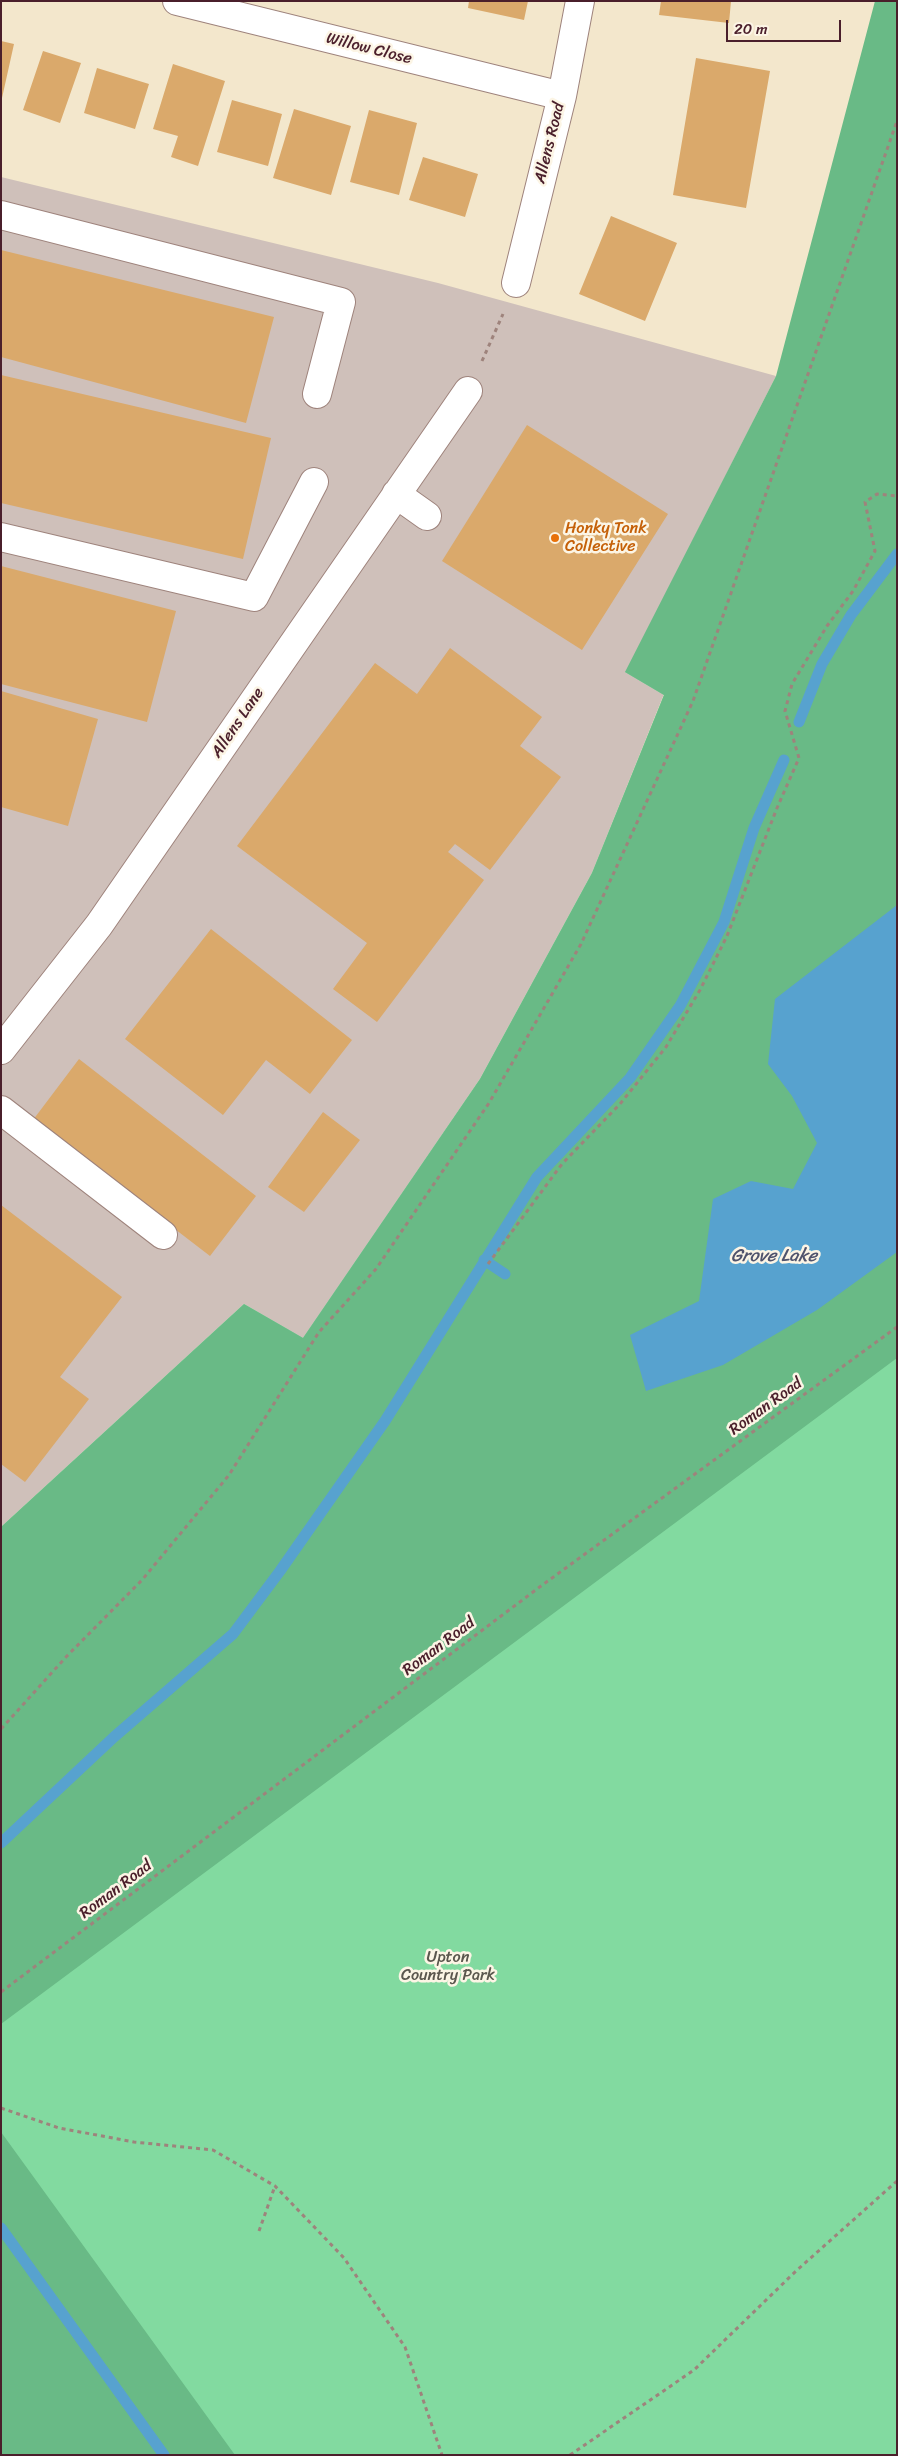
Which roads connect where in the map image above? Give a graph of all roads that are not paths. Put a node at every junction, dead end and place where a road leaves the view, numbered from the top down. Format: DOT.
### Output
graph roads {
  1 [pos="177,1"];
  2 [pos="580,1"];
  3 [pos="562,96"];
  4 [pos="1,215"];
  5 [pos="516,283"];
  6 [pos="468,391"];
  7 [pos="317,394"];
  8 [pos="314,482"];
  9 [pos="396,494"];
  10 [pos="427,516"];
  11 [pos="1,537"];
  12 [pos="1,1050"];
  13 [pos="1,1110"];
  14 [pos="163,1235"];
  1 -- 3 [label="street, Willow Close"];
  2 -- 3 [label="street, Allens Road"];
  3 -- 5 [label="street, Allens Road"];
  4 -- 7 [label="street"];
  6 -- 9 [label="street, Allens Lane"];
  8 -- 11 [label="street"];
  9 -- 10 [label="street"];
  9 -- 12 [label="street, Allens Lane"];
  13 -- 14 [label="street"];
}
